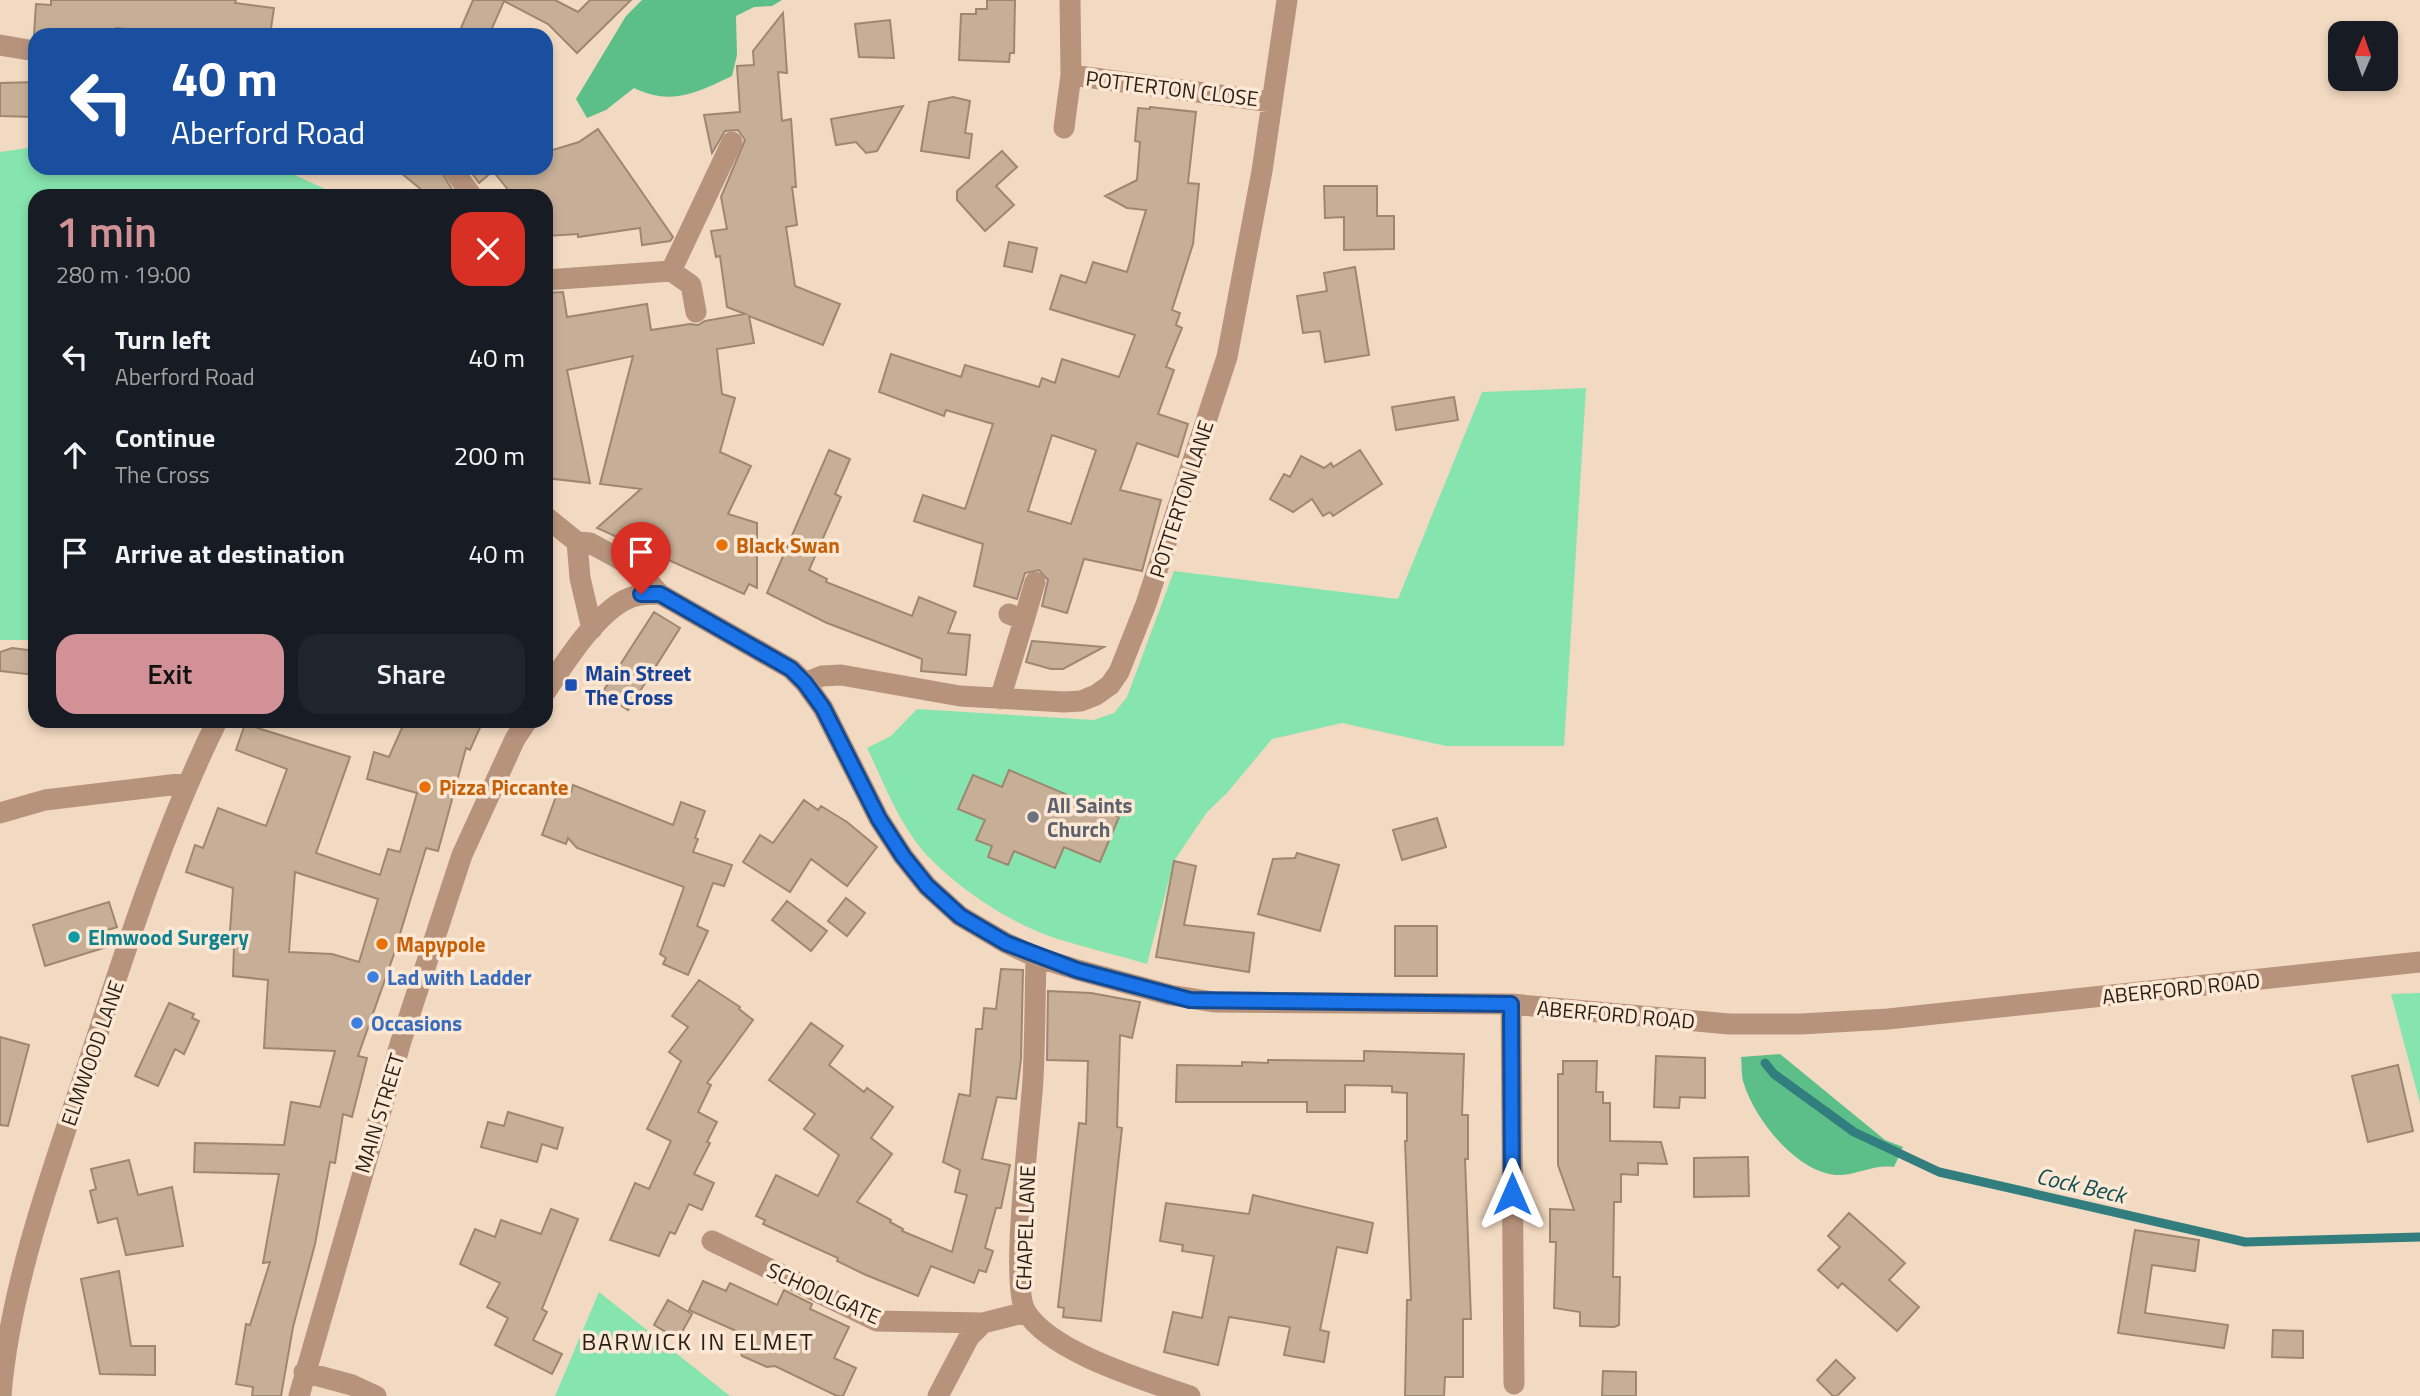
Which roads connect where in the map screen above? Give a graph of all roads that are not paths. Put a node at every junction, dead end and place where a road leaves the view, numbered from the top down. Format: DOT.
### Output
graph roads {
  1 [pos="1070,0"];
  2 [pos="1287,0"];
  3 [pos="0,45"];
  4 [pos="28,50"];
  5 [pos="1071,75"];
  6 [pos="1272,102"];
  7 [pos="1063,128"];
  8 [pos="732,142"];
  9 [pos="671,271"];
  10 [pos="553,279"];
  11 [pos="696,312"];
  12 [pos="553,523"];
  13 [pos="577,542"];
  14 [pos="1035,582"];
  15 [pos="660,594"];
  16 [pos="593,629"];
  17 [pos="798,676"];
  18 [pos="553,680"];
  19 [pos="1000,699"];
  20 [pos="214,728"];
  21 [pos="522,728"];
  22 [pos="187,783"];
  23 [pos="0,813"];
  24 [pos="1036,957"];
  25 [pos="2420,962"];
  26 [pos="1511,1004"];
  27 [pos="712,1241"];
  28 [pos="1026,1312"];
  29 [pos="983,1323"];
  30 [pos="304,1372"];
  31 [pos="1514,1384"];
  32 [pos="1,1396"];
  33 [pos="299,1396"];
  34 [pos="376,1396"];
  35 [pos="938,1396"];
  36 [pos="1190,1396"];
  1 -- 5 [label="street, POTTERTON CLOSE"];
  2 -- 6 [label="street, POTTERTON LANE"];
  3 -- 4 [label="street"];
  5 -- 6 [label="street, POTTERTON CLOSE"];
  5 -- 7 [label="street, POTTERTON CLOSE"];
  6 -- 19 [label="street, POTTERTON LANE"];
  8 -- 9 [label="street"];
  9 -- 10 [label="street"];
  9 -- 11 [label="street"];
  12 -- 13 [label="street"];
  13 -- 15 [label="street"];
  13 -- 16 [label="street"];
  14 -- 19 [label="street"];
  15 -- 16 [label="street"];
  15 -- 17 [label="street"];
  16 -- 18 [label="street"];
  17 -- 19 [label="street, POTTERTON LANE"];
  17 -- 24 [label="street, ABERFORD ROAD"];
  20 -- 22 [label="street, ELMWOOD LANE"];
  21 -- 30 [label="street, MAIN STREET"];
  22 -- 23 [label="street"];
  22 -- 32 [label="street, ELMWOOD LANE"];
  24 -- 26 [label="street, ABERFORD ROAD"];
  24 -- 28 [label="street, CHAPEL LANE"];
  25 -- 26 [label="street, ABERFORD ROAD"];
  26 -- 31 [label="street"];
  27 -- 29 [label="street, SCHOOLGATE"];
  28 -- 29 [label="street, SCHOOLGATE"];
  28 -- 36 [label="street, CHAPEL LANE"];
  29 -- 35 [label="street"];
  30 -- 33 [label="street, MAIN STREET"];
  30 -- 34 [label="street"];
}
